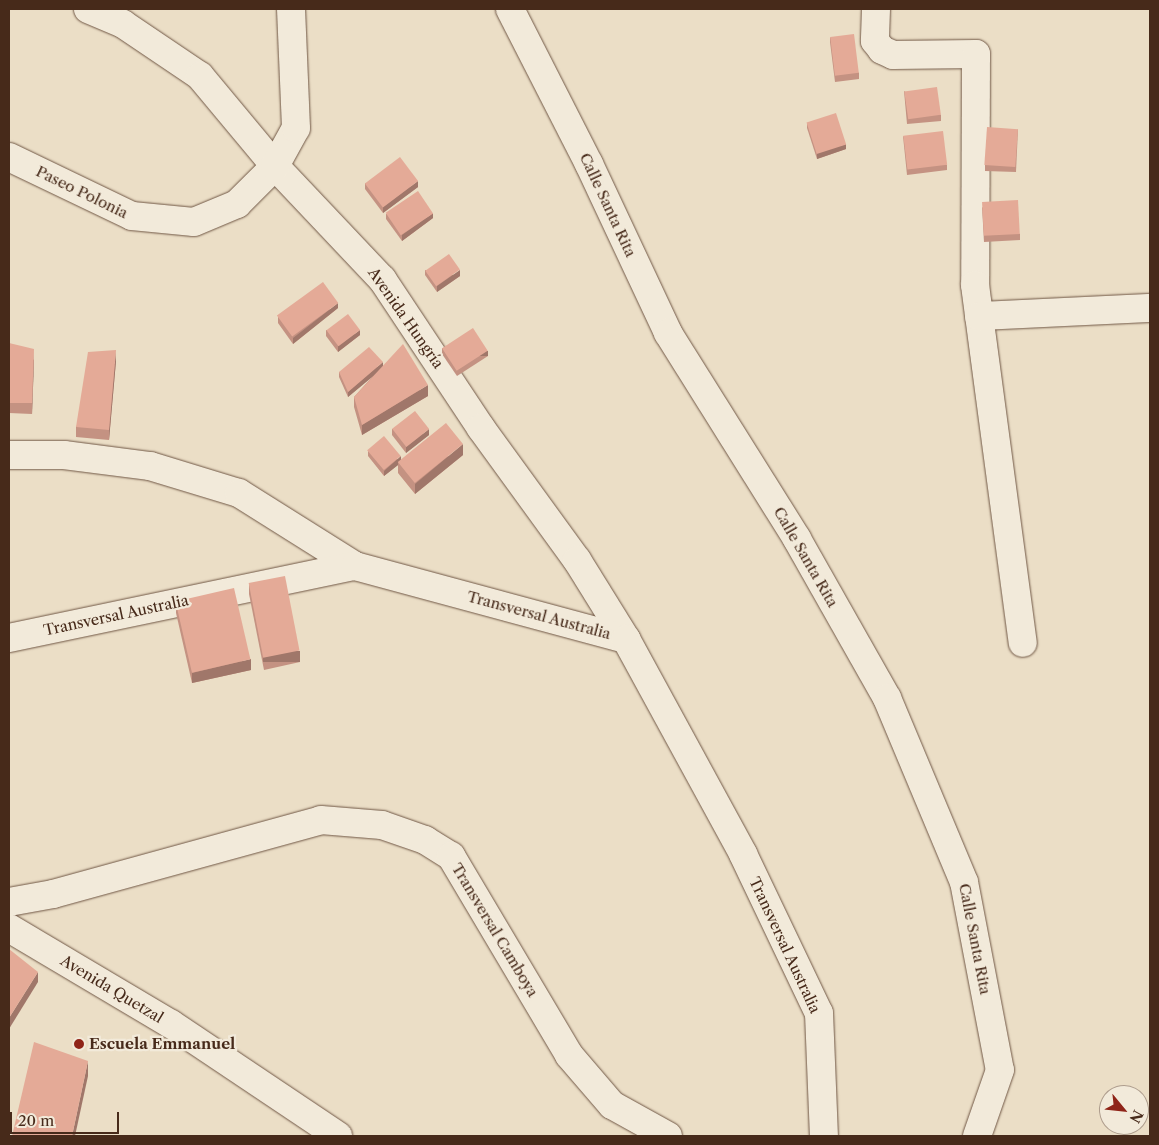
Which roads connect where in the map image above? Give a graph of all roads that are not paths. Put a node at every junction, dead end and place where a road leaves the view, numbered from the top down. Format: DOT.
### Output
graph roads {
  1 [pos="88,9"];
  2 [pos="291,9"];
  3 [pos="510,9"];
  4 [pos="876,9"];
  5 [pos="9,157"];
  6 [pos="274,166"];
  7 [pos="1150,308"];
  8 [pos="979,316"];
  9 [pos="9,455"];
  10 [pos="355,566"];
  11 [pos="9,638"];
  12 [pos="626,639"];
  13 [pos="1023,643"];
  14 [pos="9,902"];
  15 [pos="9,928"];
  16 [pos="338,1136"];
  17 [pos="668,1136"];
  18 [pos="824,1136"];
  19 [pos="977,1136"];
  1 -- 6 [label="street, Avenida Hungría"];
  2 -- 6 [label="street, Paseo Polonia"];
  3 -- 19 [label="street, Calle Santa Rita"];
  4 -- 8 [label="street"];
  5 -- 6 [label="street, Paseo Polonia"];
  6 -- 12 [label="street, Avenida Hungría"];
  7 -- 8 [label="street"];
  8 -- 13 [label="street"];
  9 -- 10 [label="street"];
  10 -- 11 [label="street, Transversal Australia"];
  10 -- 12 [label="street, Transversal Australia"];
  12 -- 18 [label="street, Transversal Australia"];
  14 -- 17 [label="street, Transversal Camboya"];
  15 -- 16 [label="street, Avenida Quetzal"];
}
